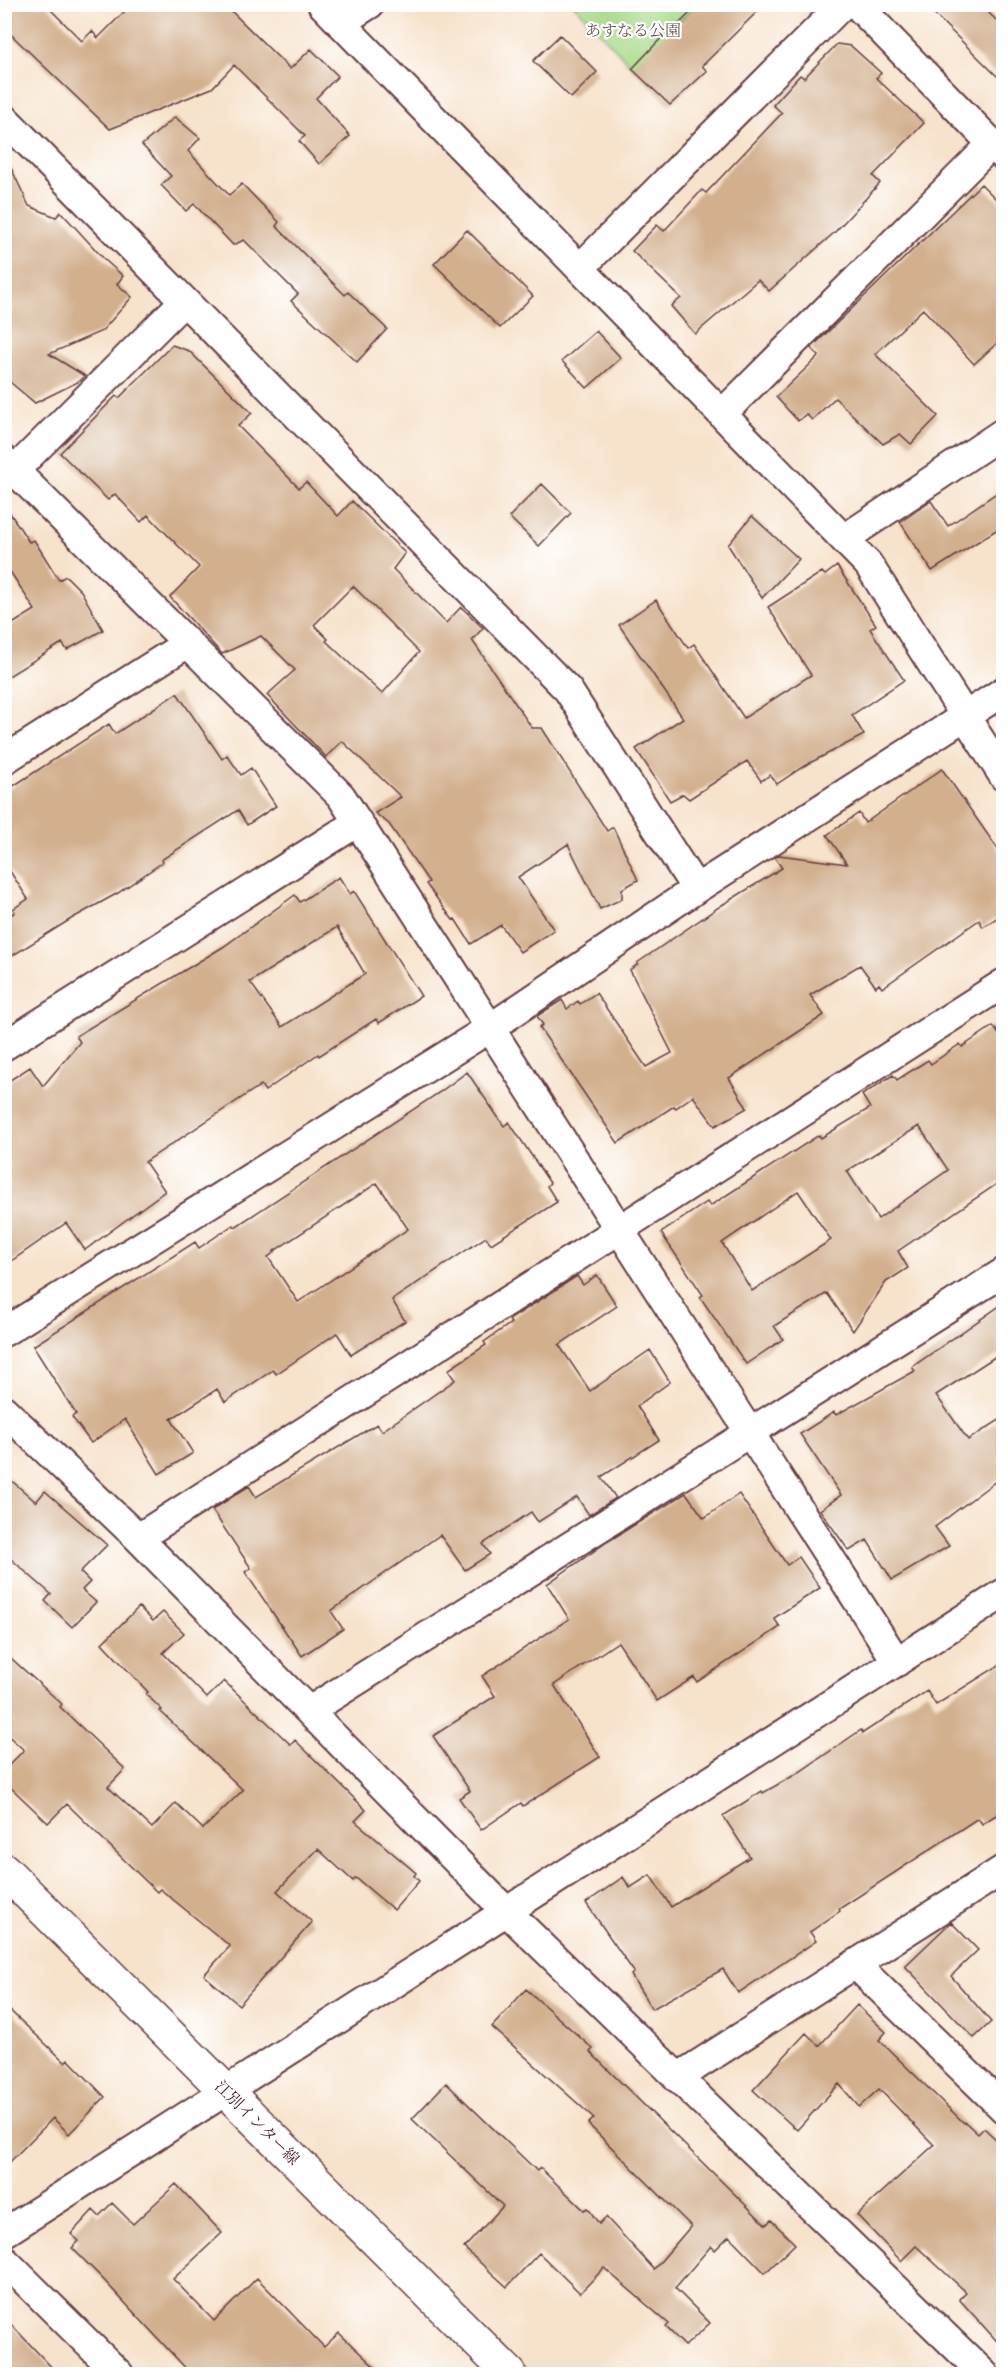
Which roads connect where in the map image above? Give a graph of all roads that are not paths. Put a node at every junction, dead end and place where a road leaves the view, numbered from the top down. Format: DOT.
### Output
graph roads {
  1 [pos="370,4"];
  2 [pos="843,4"];
  3 [pos="856,4"];
  4 [pos="331,14"];
  5 [pos="4,118"];
  6 [pos="998,150"];
  7 [pos="580,268"];
  8 [pos="184,301"];
  9 [pos="722,414"];
  10 [pos="1004,432"];
  11 [pos="8,468"];
  12 [pos="844,539"];
  13 [pos="188,643"];
  14 [pos="1004,691"];
  15 [pos="964,716"];
  16 [pos="4,760"];
  17 [pos="1004,777"];
  18 [pos="358,822"];
  19 [pos="696,889"];
  20 [pos="1004,983"];
  21 [pos="490,1028"];
  22 [pos="4,1046"];
  23 [pos="620,1230"];
  24 [pos="1004,1272"];
  25 [pos="4,1332"];
  26 [pos="4,1410"];
  27 [pos="749,1432"];
  28 [pos="138,1538"];
  29 [pos="1004,1593"];
  30 [pos="897,1662"];
  31 [pos="309,1711"];
  32 [pos="1004,1869"];
  33 [pos="4,1870"];
  34 [pos="507,1911"];
  35 [pos="855,1964"];
  36 [pos="677,2078"];
  37 [pos="226,2092"];
  38 [pos="1004,2109"];
  39 [pos="4,2233"];
  40 [pos="4,2260"];
  41 [pos="119,2374"];
  42 [pos="510,2374"];
  43 [pos="984,2374"];
  1 -- 4 [label="street"];
  2 -- 7 [label="street"];
  3 -- 6 [label="street"];
  4 -- 7 [label="street"];
  5 -- 8 [label="street"];
  6 -- 9 [label="street"];
  7 -- 9 [label="street"];
  8 -- 11 [label="street"];
  8 -- 19 [label="street"];
  9 -- 12 [label="street"];
  10 -- 12 [label="street"];
  11 -- 13 [label="street"];
  12 -- 15 [label="street"];
  13 -- 16 [label="street"];
  13 -- 18 [label="street"];
  14 -- 15 [label="street"];
  15 -- 17 [label="street"];
  15 -- 19 [label="street"];
  18 -- 21 [label="street"];
  18 -- 22 [label="street"];
  19 -- 21 [label="street"];
  20 -- 23 [label="street"];
  21 -- 23 [label="street"];
  21 -- 25 [label="street"];
  23 -- 27 [label="street"];
  23 -- 28 [label="street"];
  24 -- 27 [label="street"];
  26 -- 28 [label="street"];
  27 -- 30 [label="street"];
  27 -- 31 [label="street"];
  28 -- 31 [label="street"];
  29 -- 30 [label="street"];
  30 -- 34 [label="street"];
  31 -- 34 [label="street"];
  32 -- 35 [label="street"];
  33 -- 37 [label="main road, 江別インター線"];
  34 -- 36 [label="street"];
  34 -- 37 [label="street"];
  35 -- 36 [label="street"];
  35 -- 38 [label="street"];
  36 -- 43 [label="street"];
  37 -- 39 [label="street"];
  37 -- 42 [label="main road, 江別インター線"];
  40 -- 41 [label="street"];
}
